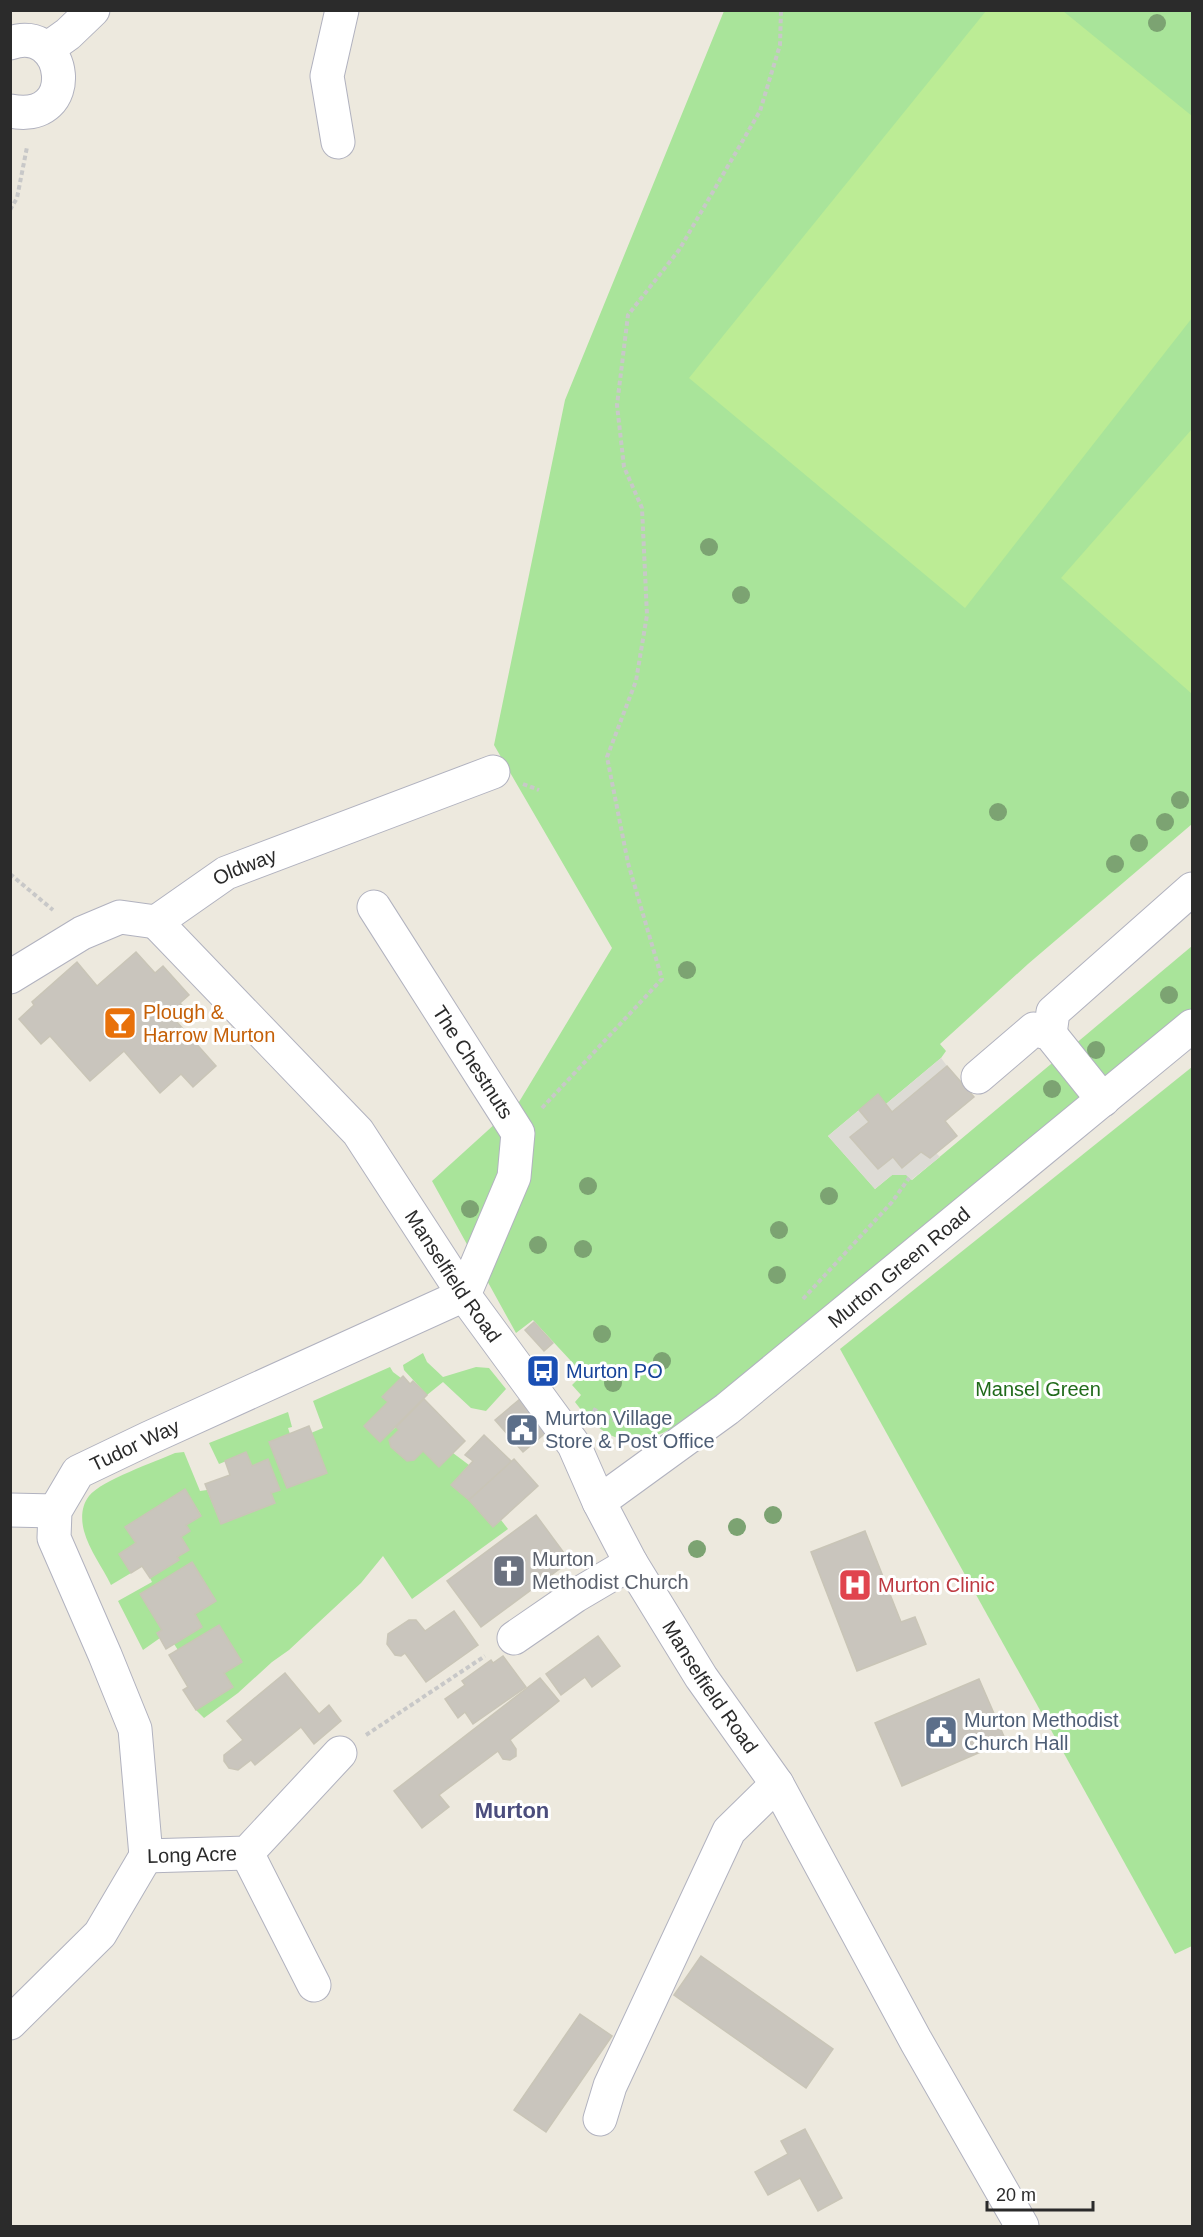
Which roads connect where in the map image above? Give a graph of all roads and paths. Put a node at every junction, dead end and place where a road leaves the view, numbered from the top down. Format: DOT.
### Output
graph roads {
  1 [pos="93,10"];
  2 [pos="342,10"];
  3 [pos="781,10"];
  4 [pos="10,43"];
  5 [pos="47,50"];
  6 [pos="10,111"];
  7 [pos="28,140"];
  8 [pos="338,142"];
  9 [pos="10,210"];
  10 [pos="494,772"];
  11 [pos="10,874"];
  12 [pos="1192,889"];
  13 [pos="374,907"];
  14 [pos="156,922"];
  15 [pos="81,933"];
  16 [pos="10,977"];
  17 [pos="1192,1026"];
  18 [pos="1050,1034"];
  19 [pos="978,1077"];
  20 [pos="1103,1100"];
  21 [pos="518,1133"];
  22 [pos="909,1178"];
  23 [pos="464,1295"];
  24 [pos="797,1304"];
  25 [pos="588,1406"];
  26 [pos="654,1427"];
  27 [pos="599,1502"];
  28 [pos="10,1510"];
  29 [pos="55,1511"];
  30 [pos="631,1563"];
  31 [pos="514,1638"];
  32 [pos="340,1753"];
  33 [pos="777,1784"];
  34 [pos="247,1853"];
  35 [pos="146,1856"];
  36 [pos="314,1984"];
  37 [pos="10,2023"];
  38 [pos="600,2119"];
  39 [pos="1022,2226"];
  1 -- 5 [label="street"];
  2 -- 8 [label="street"];
  3 -- 21 [label="path"];
  4 -- 5 [label="street"];
  5 -- 6 [label="street"];
  7 -- 9 [label="path"];
  10 -- 14 [label="street, Oldway"];
  11 -- 15 [label="path"];
  12 -- 18 [label="street"];
  13 -- 21 [label="street, The Chestnuts"];
  14 -- 15 [label="street"];
  14 -- 23 [label="street, Manselfield Road"];
  15 -- 16 [label="street"];
  17 -- 20 [label="street, Murton Green Road"];
  18 -- 19 [label="street"];
  18 -- 20 [label="street"];
  20 -- 27 [label="street, Murton Green Road"];
  21 -- 23 [label="street, The Chestnuts"];
  22 -- 24 [label="path"];
  23 -- 27 [label="street, Manselfield Road"];
  23 -- 29 [label="street, Tudor Way"];
  25 -- 26 [label="path"];
  27 -- 30 [label="street, Manselfield Road"];
  28 -- 29 [label="street"];
  29 -- 35 [label="street"];
  30 -- 31 [label="street"];
  30 -- 33 [label="street, Manselfield Road"];
  31 -- 32 [label="path"];
  32 -- 34 [label="street, Long Acre"];
  33 -- 38 [label="street"];
  33 -- 39 [label="street, Manselfield Road"];
  34 -- 35 [label="street, Long Acre"];
  34 -- 36 [label="street"];
  35 -- 37 [label="street, Long Acre"];
}
